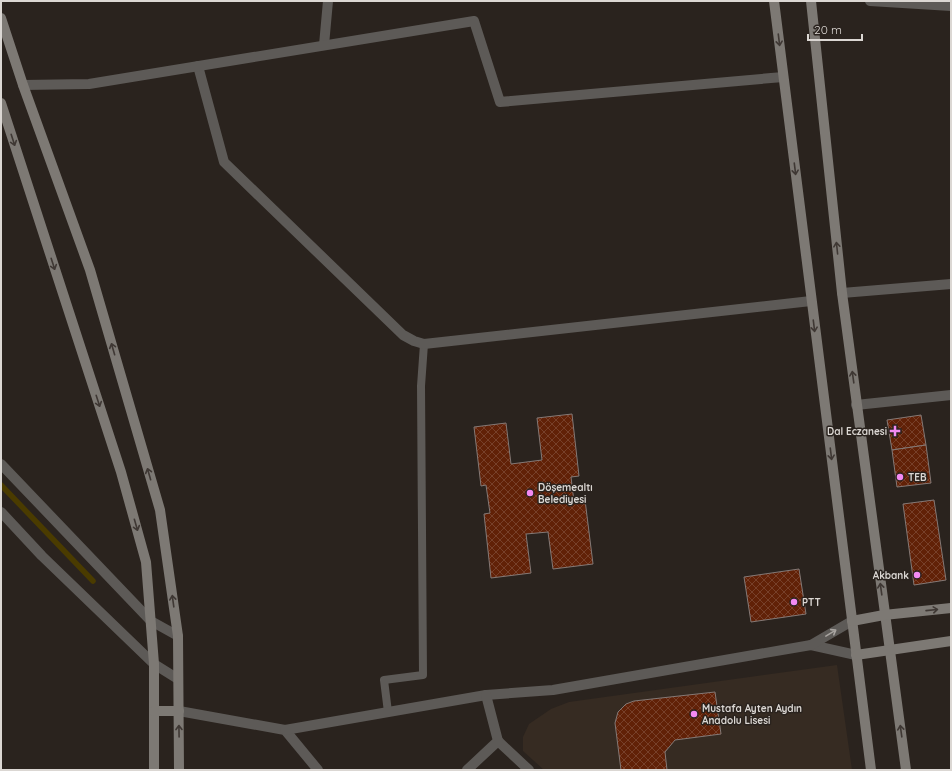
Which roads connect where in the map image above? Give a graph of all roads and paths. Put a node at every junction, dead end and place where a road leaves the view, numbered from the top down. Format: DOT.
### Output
graph roads {
  1 [pos="328,1"];
  2 [pos="774,1"];
  3 [pos="811,1"];
  4 [pos="870,1"];
  5 [pos="951,6"];
  6 [pos="1,18"];
  7 [pos="324,45"];
  8 [pos="198,66"];
  9 [pos="783,77"];
  10 [pos="23,85"];
  11 [pos="1,103"];
  12 [pos="951,284"];
  13 [pos="842,293"];
  14 [pos="811,301"];
  15 [pos="424,344"];
  16 [pos="951,395"];
  17 [pos="856,405"];
  18 [pos="1,464"];
  19 [pos="1,512"];
  20 [pos="951,608"];
  21 [pos="884,615"];
  22 [pos="151,621"];
  23 [pos="852,621"];
  24 [pos="178,636"];
  25 [pos="951,641"];
  26 [pos="811,645"];
  27 [pos="890,650"];
  28 [pos="856,655"];
  29 [pos="154,664"];
  30 [pos="178,678"];
  31 [pos="486,695"];
  32 [pos="154,711"];
  33 [pos="179,711"];
  34 [pos="388,712"];
  35 [pos="285,730"];
  36 [pos="498,741"];
  37 [pos="154,770"];
  38 [pos="179,770"];
  39 [pos="318,770"];
  40 [pos="467,770"];
  41 [pos="529,770"];
  42 [pos="871,770"];
  43 [pos="906,770"];
  1 -- 7 [label="street"];
  2 -- 9 [label="street, one-way"];
  13 -- 3 [label="street, one-way"];
  4 -- 5 [label="street"];
  6 -- 10 [label="street"];
  7 -- 8 [label="street"];
  7 -- 9 [label="street"];
  8 -- 10 [label="street"];
  8 -- 15 [label="street"];
  9 -- 14 [label="street, one-way"];
  24 -- 10 [label="street, one-way"];
  11 -- 22 [label="street, one-way"];
  12 -- 13 [label="street"];
  17 -- 13 [label="street, one-way"];
  14 -- 15 [label="street"];
  14 -- 23 [label="street, one-way"];
  15 -- 34 [label="lane"];
  16 -- 17 [label="street"];
  21 -- 17 [label="street, one-way"];
  18 -- 22 [label="street"];
  19 -- 29 [label="street"];
  21 -- 20 [label="street, one-way"];
  21 -- 23 [label="street"];
  21 -- 27 [label="street"];
  22 -- 24 [label="street"];
  22 -- 29 [label="street"];
  26 -- 23 [label="street, one-way"];
  23 -- 28 [label="street"];
  24 -- 30 [label="street"];
  25 -- 27 [label="street"];
  26 -- 28 [label="street"];
  26 -- 31 [label="street"];
  27 -- 28 [label="street"];
  43 -- 27 [label="street, one-way"];
  28 -- 42 [label="street"];
  29 -- 30 [label="street"];
  29 -- 32 [label="street"];
  30 -- 33 [label="street"];
  31 -- 34 [label="street"];
  31 -- 36 [label="street"];
  32 -- 33 [label="street"];
  32 -- 37 [label="street"];
  33 -- 35 [label="street"];
  38 -- 33 [label="street, one-way"];
  34 -- 35 [label="street"];
  35 -- 39 [label="street"];
  36 -- 40 [label="street"];
  36 -- 41 [label="street"];
}
